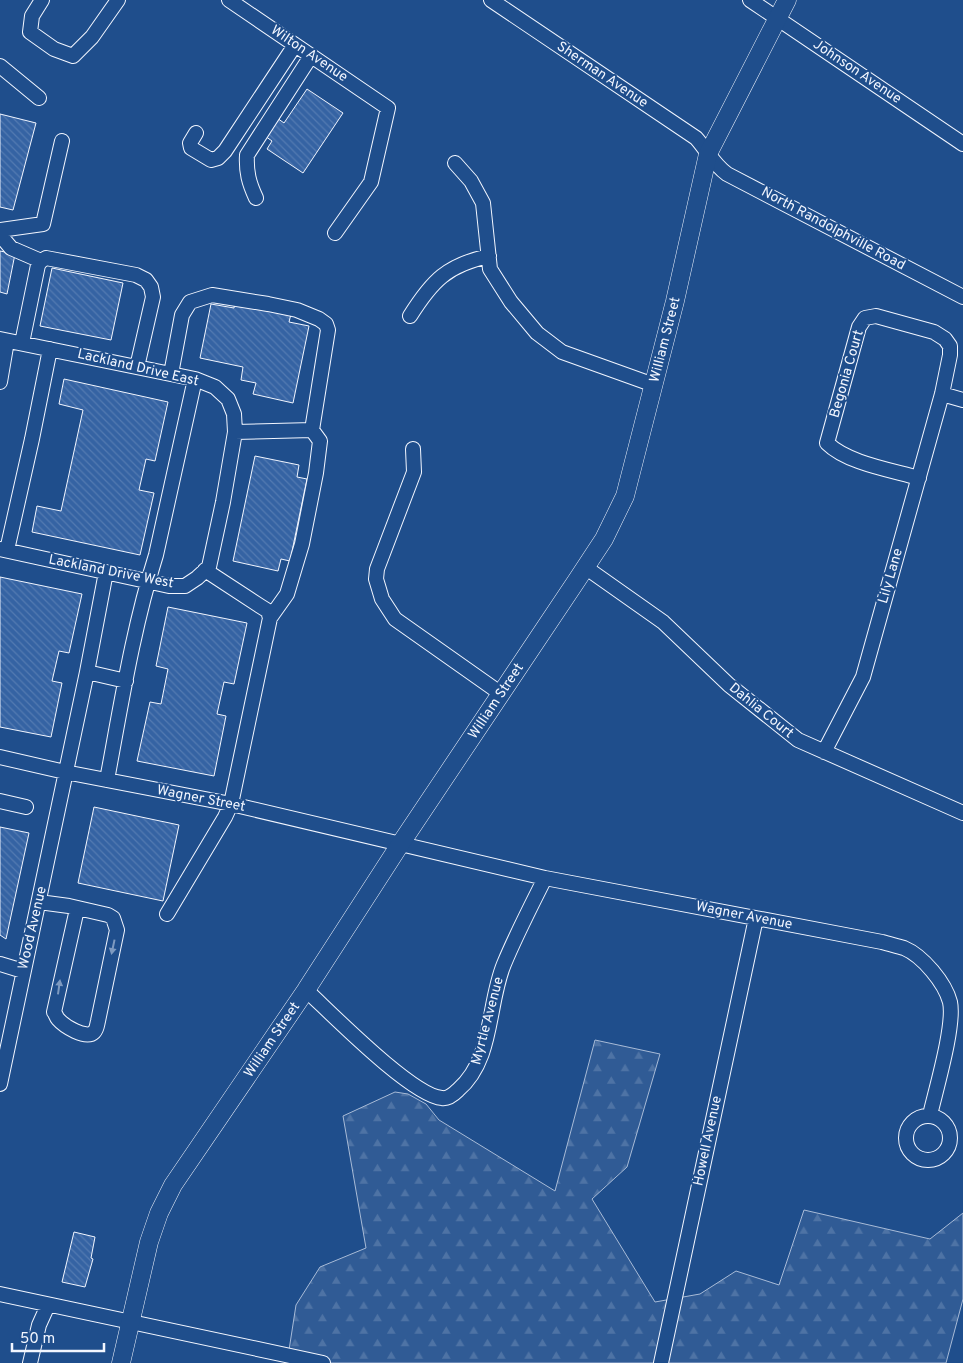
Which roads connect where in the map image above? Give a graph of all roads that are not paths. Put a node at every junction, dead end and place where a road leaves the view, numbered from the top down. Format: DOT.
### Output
graph roads {
  1 [pos="42,0"];
  2 [pos="118,0"];
  3 [pos="229,0"];
  4 [pos="491,0"];
  5 [pos="750,0"];
  6 [pos="787,0"];
  7 [pos="778,18"];
  8 [pos="296,45"];
  9 [pos="311,56"];
  10 [pos="0,66"];
  11 [pos="39,98"];
  12 [pos="196,133"];
  13 [pos="62,141"];
  14 [pos="963,144"];
  15 [pos="708,154"];
  16 [pos="455,163"];
  17 [pos="256,198"];
  18 [pos="0,230"];
  19 [pos="335,233"];
  20 [pos="0,235"];
  21 [pos="489,256"];
  22 [pos="41,260"];
  23 [pos="963,297"];
  24 [pos="410,316"];
  25 [pos="4,340"];
  26 [pos="22,343"];
  27 [pos="50,349"];
  28 [pos="137,367"];
  29 [pos="171,374"];
  30 [pos="195,379"];
  31 [pos="0,382"];
  32 [pos="654,385"];
  33 [pos="942,394"];
  34 [pos="963,400"];
  35 [pos="312,430"];
  36 [pos="235,432"];
  37 [pos="413,449"];
  38 [pos="919,478"];
  39 [pos="3,550"];
  40 [pos="586,567"];
  41 [pos="206,570"];
  42 [pos="106,572"];
  43 [pos="148,581"];
  44 [pos="270,618"];
  45 [pos="88,672"];
  46 [pos="126,681"];
  47 [pos="500,693"];
  48 [pos="824,752"];
  49 [pos="0,757"];
  50 [pos="65,772"];
  51 [pos="107,780"];
  52 [pos="0,801"];
  53 [pos="231,804"];
  54 [pos="26,807"];
  55 [pos="963,813"];
  56 [pos="401,843"];
  57 [pos="545,878"];
  58 [pos="39,902"];
  59 [pos="76,912"];
  60 [pos="167,914"];
  61 [pos="756,918"];
  62 [pos="0,964"];
  63 [pos="23,971"];
  64 [pos="306,990"];
  65 [pos="3,1058"];
  66 [pos="0,1084"];
  67 [pos="930,1115"];
  68 [pos="0,1294"];
  69 [pos="48,1305"];
  70 [pos="130,1322"];
  71 [pos="30,1363"];
  72 [pos="121,1363"];
  73 [pos="323,1363"];
  74 [pos="661,1363"];
  1 -- 2 [label="street"];
  3 -- 8 [label="street, Wilton Avenue"];
  4 -- 15 [label="street, Sherman Avenue"];
  5 -- 7 [label="street, Johnson Avenue"];
  6 -- 7 [label="main road, William Street"];
  7 -- 14 [label="street, Johnson Avenue"];
  7 -- 15 [label="main road, William Street"];
  8 -- 9 [label="street, Wilton Avenue"];
  8 -- 12 [label="street"];
  9 -- 17 [label="street"];
  9 -- 19 [label="street, Wilton Avenue"];
  10 -- 11 [label="street"];
  13 -- 18 [label="street"];
  15 -- 23 [label="street, North Randolphville Road"];
  15 -- 32 [label="main road, William Street"];
  16 -- 21 [label="street"];
  20 -- 22 [label="street"];
  21 -- 24 [label="street"];
  21 -- 32 [label="street"];
  22 -- 26 [label="street"];
  22 -- 28 [label="street"];
  25 -- 26 [label="street, Lackland Drive East"];
  25 -- 31 [label="street"];
  26 -- 27 [label="street, Lackland Drive East"];
  27 -- 28 [label="street, Lackland Drive East"];
  27 -- 39 [label="street"];
  28 -- 29 [label="street, Lackland Drive East"];
  29 -- 30 [label="street, Lackland Drive East"];
  29 -- 35 [label="street"];
  30 -- 36 [label="street, Lackland Drive East"];
  30 -- 43 [label="street"];
  32 -- 40 [label="main road, William Street"];
  33 -- 34 [label="street"];
  33 -- 38 [label="street, Lily Lane"];
  33 -- 38 [label="street, Begonia Court"];
  35 -- 36 [label="street"];
  35 -- 44 [label="street"];
  36 -- 41 [label="street, Lackland Drive East"];
  37 -- 47 [label="street"];
  38 -- 48 [label="street, Lily Lane"];
  39 -- 42 [label="street, Lackland Drive West"];
  40 -- 47 [label="main road, William Street"];
  40 -- 48 [label="street, Dahlia Court"];
  41 -- 43 [label="street, Lackland Drive West"];
  41 -- 44 [label="street"];
  42 -- 43 [label="street, Lackland Drive West"];
  42 -- 45 [label="street, Wood Avenue"];
  43 -- 46 [label="street"];
  44 -- 53 [label="street"];
  45 -- 46 [label="street"];
  45 -- 50 [label="street, Wood Avenue"];
  46 -- 51 [label="street"];
  47 -- 56 [label="main road, William Street"];
  48 -- 55 [label="street, Dahlia Court"];
  49 -- 50 [label="street, Wagner Street"];
  50 -- 51 [label="street, Wagner Street"];
  50 -- 58 [label="street, Wood Avenue"];
  51 -- 53 [label="street, Wagner Street"];
  52 -- 54 [label="street"];
  53 -- 56 [label="street, Wagner Street"];
  53 -- 60 [label="street"];
  56 -- 57 [label="street, Wagner Avenue"];
  56 -- 64 [label="main road, William Street"];
  57 -- 61 [label="street, Wagner Avenue"];
  57 -- 64 [label="street, Myrtle Avenue"];
  58 -- 59 [label="street"];
  58 -- 63 [label="street, Wood Avenue"];
  59 -- 59 [label="street, one-way"];
  61 -- 67 [label="street, Wagner Avenue"];
  61 -- 74 [label="street, Howell Avenue"];
  62 -- 63 [label="street"];
  63 -- 65 [label="street, Wood Avenue"];
  64 -- 70 [label="main road, William Street"];
  65 -- 66 [label="street, Wood Avenue"];
  68 -- 69 [label="street"];
  69 -- 70 [label="street"];
  69 -- 71 [label="street"];
  70 -- 72 [label="main road, William Street"];
  70 -- 73 [label="street"];
}
